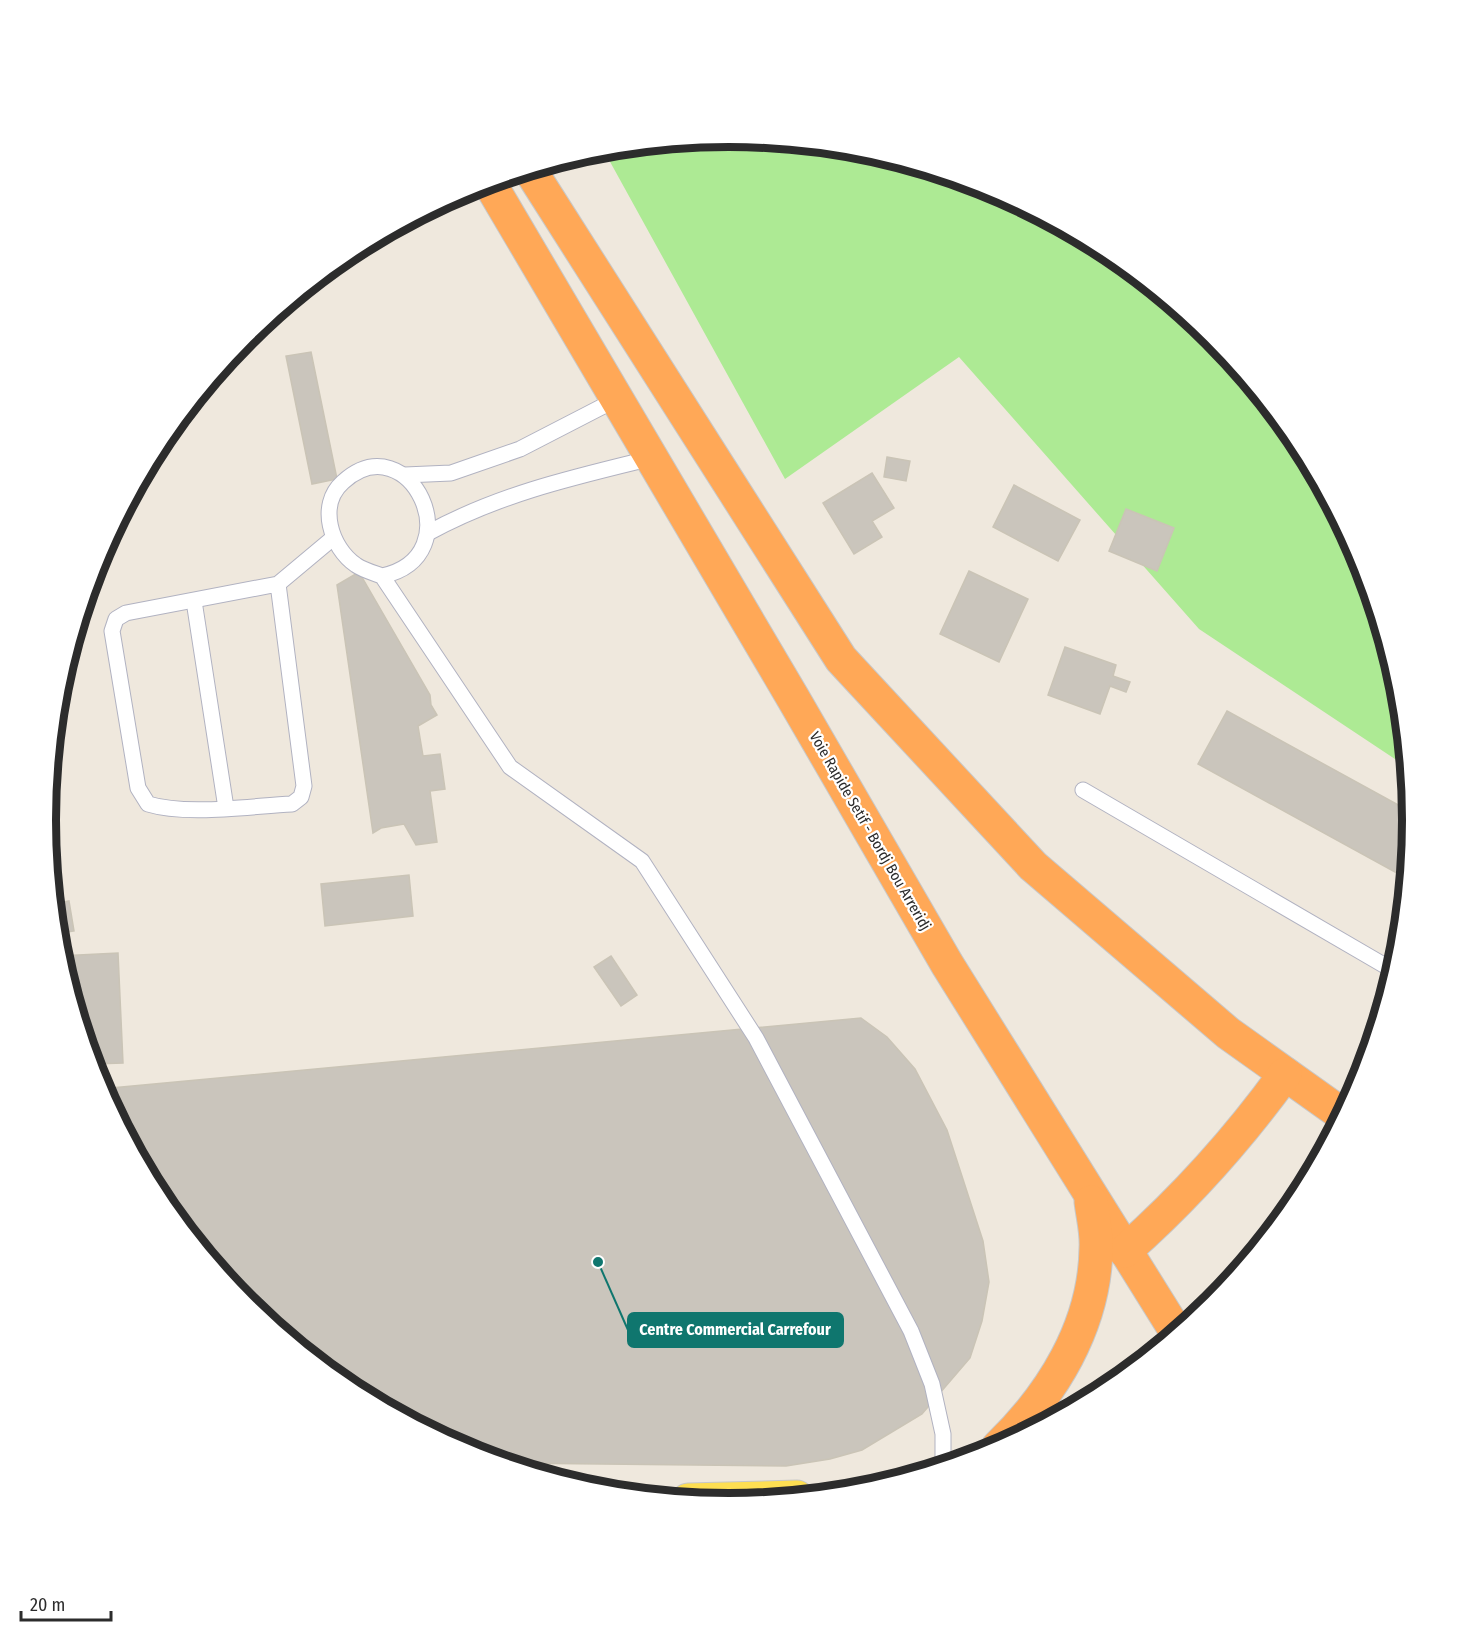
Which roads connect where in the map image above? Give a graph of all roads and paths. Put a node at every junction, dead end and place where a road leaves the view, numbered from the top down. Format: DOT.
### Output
graph roads {
  1 [pos="534,176"];
  2 [pos="494,190"];
  3 [pos="617,399"];
  4 [pos="652,458"];
  5 [pos="405,475"];
  6 [pos="428,533"];
  7 [pos="333,538"];
  8 [pos="382,576"];
  9 [pos="278,584"];
  10 [pos="194,601"];
  11 [pos="1083,790"];
  12 [pos="226,808"];
  13 [pos="1386,966"];
  14 [pos="1285,1074"];
  15 [pos="1335,1110"];
  16 [pos="1090,1194"];
  17 [pos="1125,1251"];
  18 [pos="1172,1326"];
  19 [pos="1016,1429"];
  20 [pos="943,1459"];
  1 -- 14 [label="highway"];
  2 -- 3 [label="highway, Voie Rapide Setif - Bordj Bou Arreridj"];
  3 -- 4 [label="highway, Voie Rapide Setif - Bordj Bou Arreridj"];
  3 -- 5 [label="lane"];
  4 -- 6 [label="lane"];
  4 -- 16 [label="highway, Voie Rapide Setif - Bordj Bou Arreridj"];
  5 -- 6 [label="lane"];
  5 -- 7 [label="lane"];
  6 -- 8 [label="lane"];
  7 -- 8 [label="lane"];
  7 -- 9 [label="lane"];
  8 -- 20 [label="lane"];
  9 -- 10 [label="lane"];
  9 -- 12 [label="lane"];
  10 -- 12 [label="lane"];
  10 -- 12 [label="lane"];
  11 -- 13 [label="lane"];
  14 -- 15 [label="highway"];
  14 -- 17 [label="highway"];
  16 -- 17 [label="highway, Voie Rapide Setif - Bordj Bou Arreridj"];
  16 -- 19 [label="highway"];
  17 -- 18 [label="highway, Voie Rapide Setif - Bordj Bou Arreridj"];
}
